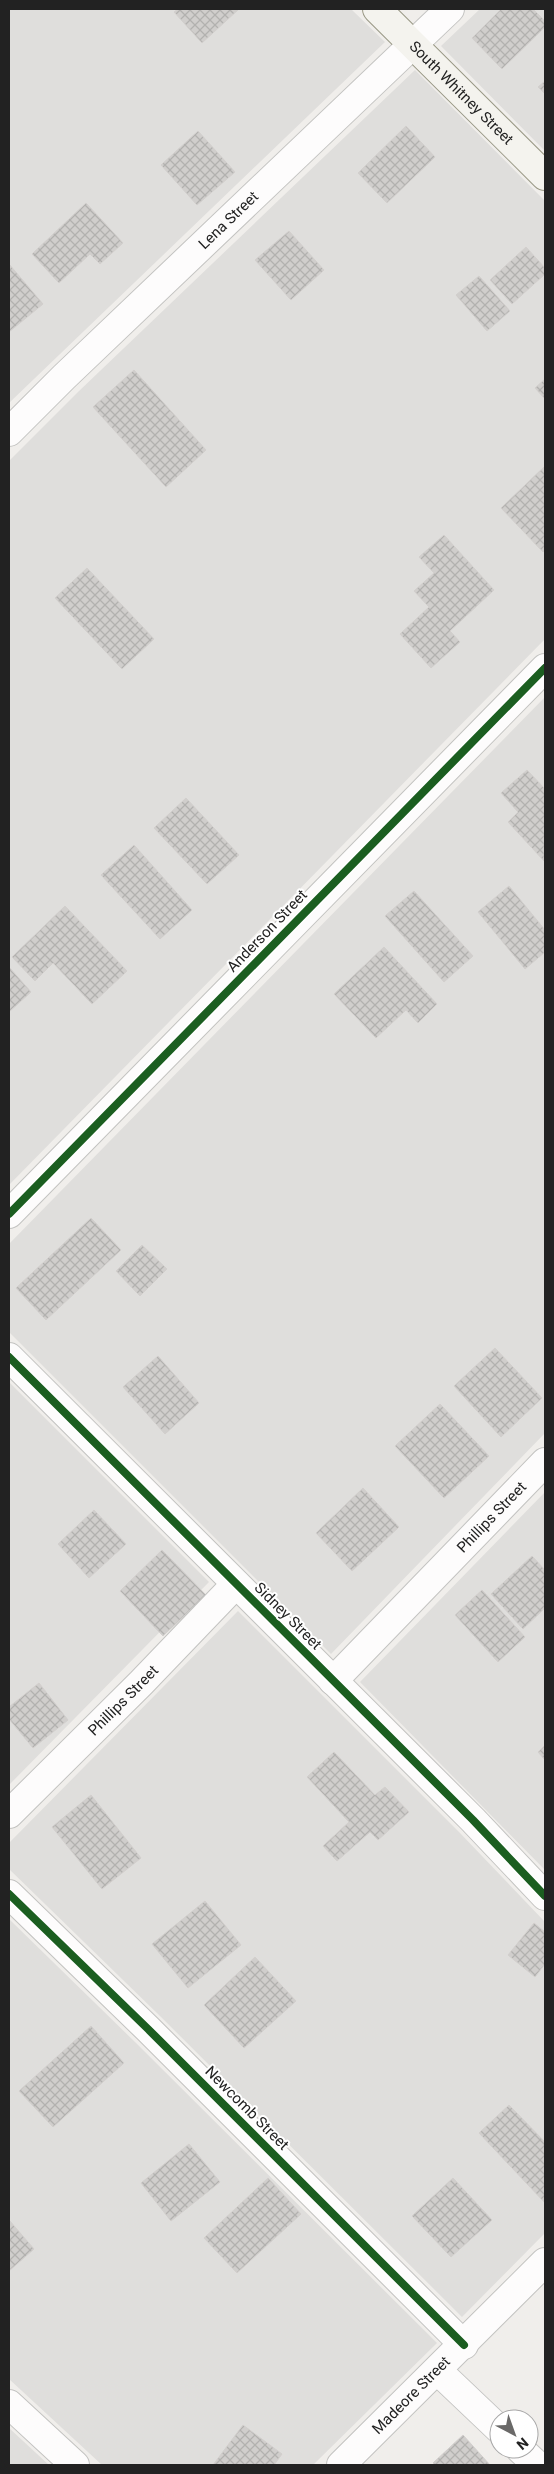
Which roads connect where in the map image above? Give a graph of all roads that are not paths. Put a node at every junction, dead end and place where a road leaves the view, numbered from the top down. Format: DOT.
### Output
graph roads {
  1 [pos="377,9"];
  2 [pos="450,9"];
  3 [pos="413,44"];
  4 [pos="545,176"];
  5 [pos="9,432"];
  6 [pos="545,668"];
  7 [pos="9,1214"];
  8 [pos="9,1357"];
  9 [pos="545,1462"];
  10 [pos="236,1584"];
  11 [pos="333,1681"];
  12 [pos="9,1814"];
  13 [pos="9,1894"];
  14 [pos="545,1896"];
  15 [pos="545,2262"];
  16 [pos="464,2344"];
  17 [pos="438,2371"];
  18 [pos="9,2404"];
  19 [pos="489,2419"];
  20 [pos="75,2465"];
  21 [pos="341,2465"];
  1 -- 3 [label="street, South Whitney Street"];
  2 -- 3 [label="street, Lena Street"];
  3 -- 4 [label="street, South Whitney Street"];
  3 -- 5 [label="street, Lena Street"];
  6 -- 7 [label="street, Anderson Street"];
  8 -- 10 [label="street, Sidney Street"];
  9 -- 11 [label="street, Phillips Street"];
  10 -- 11 [label="street, Sidney Street"];
  10 -- 12 [label="street, Phillips Street"];
  11 -- 14 [label="street, Sidney Street"];
  13 -- 16 [label="street, Newcomb Street"];
  15 -- 16 [label="street, Madeore Street"];
  16 -- 17 [label="street, Madeore Street"];
  17 -- 19 [label="street"];
  17 -- 21 [label="street, Madeore Street"];
  18 -- 20 [label="street"];
}
